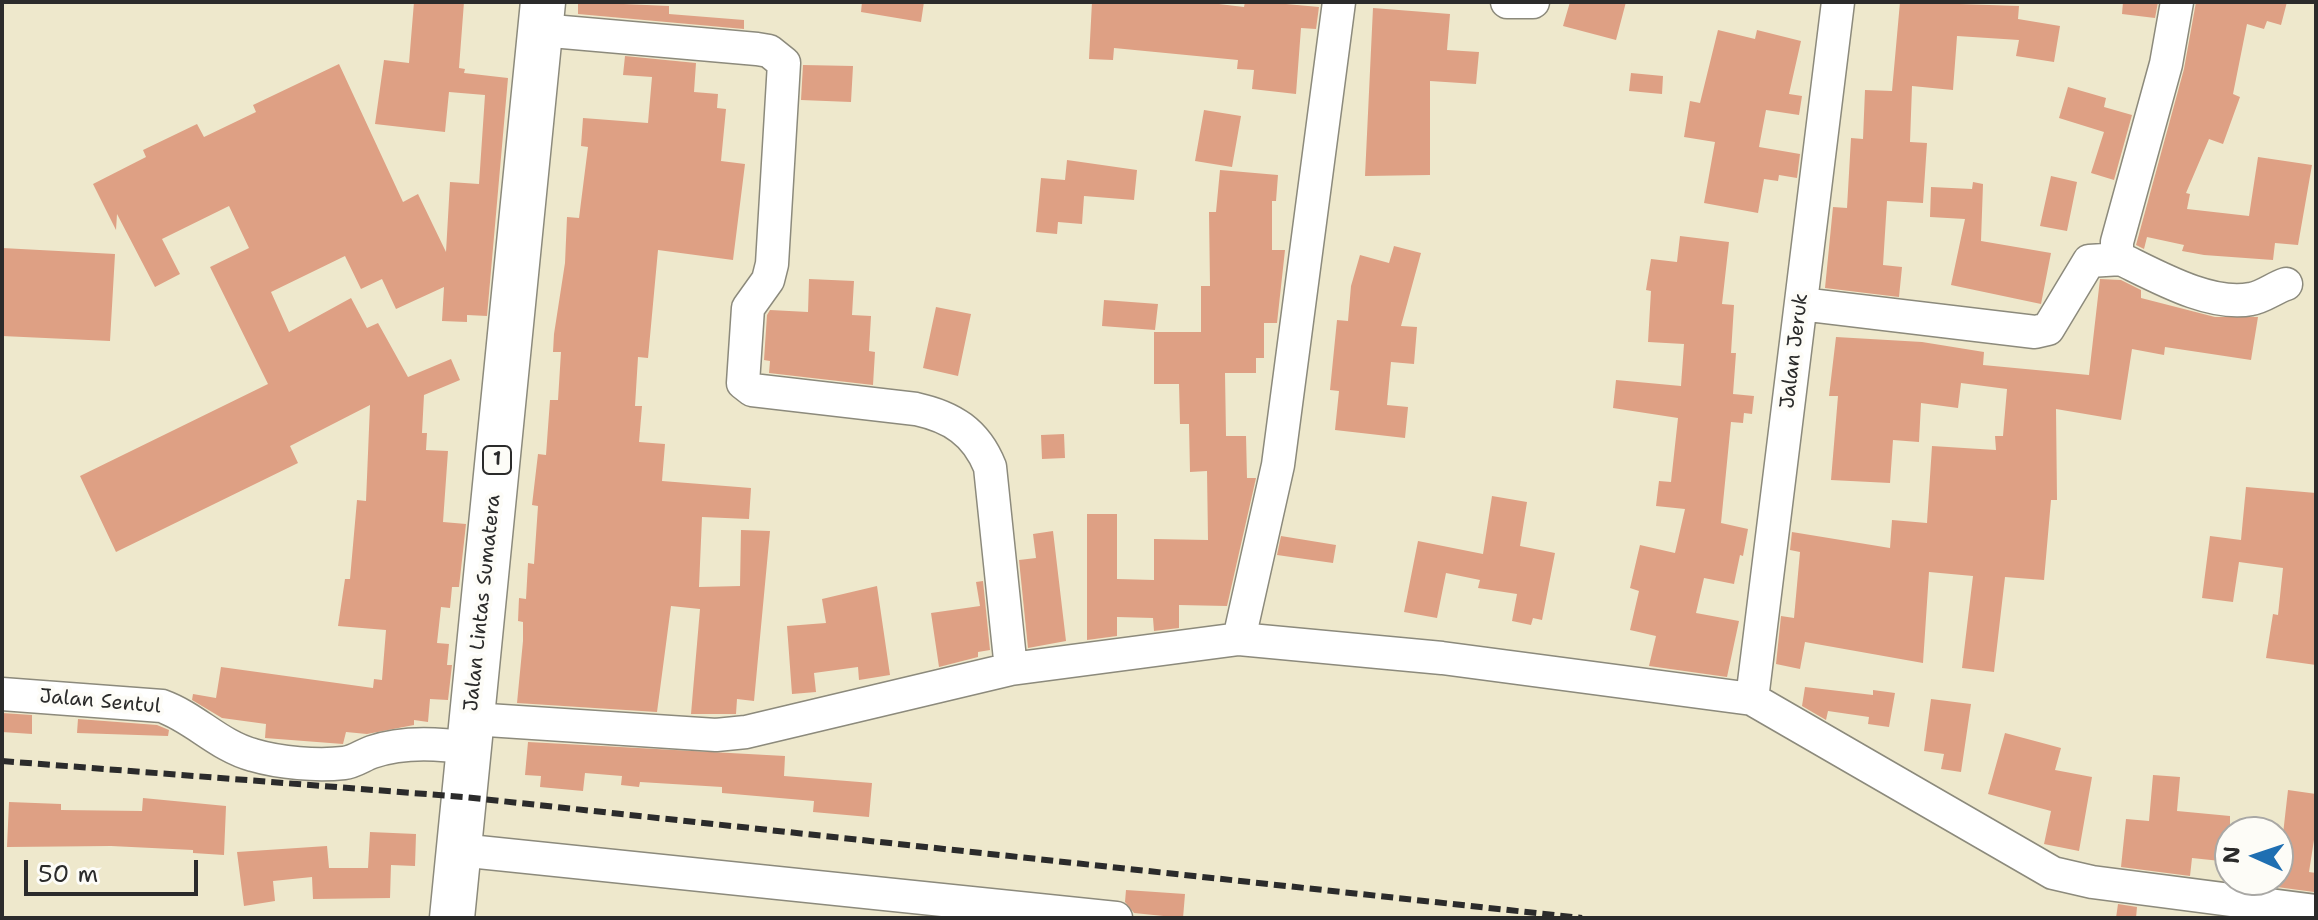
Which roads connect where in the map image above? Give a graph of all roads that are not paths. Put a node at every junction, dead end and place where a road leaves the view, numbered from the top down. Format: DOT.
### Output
graph roads {
  1 [pos="1339,2"];
  2 [pos="1507,2"];
  3 [pos="1533,2"];
  4 [pos="1838,2"];
  5 [pos="2177,2"];
  6 [pos="542,16"];
  7 [pos="2121,259"];
  8 [pos="2286,284"];
  9 [pos="1801,304"];
  10 [pos="1239,639"];
  11 [pos="1011,669"];
  12 [pos="2,694"];
  13 [pos="1752,699"];
  14 [pos="471,733"];
  15 [pos="459,850"];
  16 [pos="2316,911"];
  17 [pos="452,918"];
  18 [pos="1116,918"];
  1 -- 10 [label="street"];
  2 -- 3 [label="street"];
  4 -- 9 [label="street, Jalan Jeruk"];
  5 -- 7 [label="street"];
  6 -- 11 [label="street"];
  6 -- 14 [label="highway, Jalan Lintas Sumatera / 1"];
  7 -- 8 [label="street"];
  7 -- 9 [label="street"];
  9 -- 13 [label="street, Jalan Jeruk"];
  10 -- 11 [label="street, Jalan Sentul"];
  10 -- 13 [label="street, Jalan Sentul"];
  11 -- 14 [label="street, Jalan Sentul"];
  12 -- 14 [label="street, Jalan Sentul"];
  13 -- 16 [label="street"];
  14 -- 15 [label="highway, Jalan Lintas Sumatera / 1"];
  15 -- 17 [label="highway, Jalan Lintas Sumatera / 1"];
  15 -- 18 [label="street"];
}
